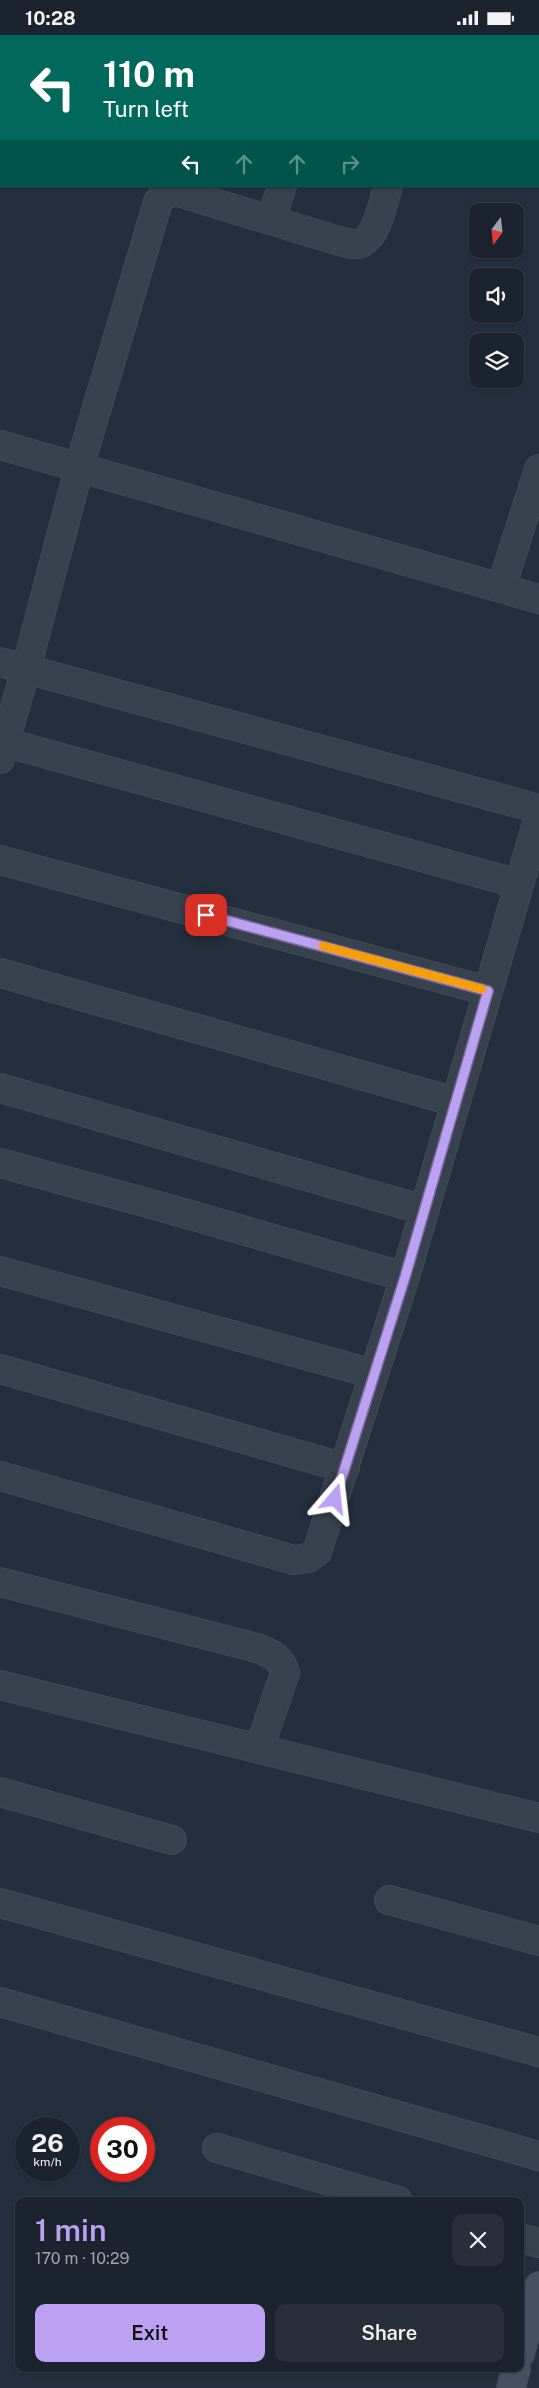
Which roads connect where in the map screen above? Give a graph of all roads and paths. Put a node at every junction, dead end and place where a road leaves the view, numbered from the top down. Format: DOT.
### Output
graph roads {
  1 [pos="282,187"];
  2 [pos="388,187"];
  3 [pos="271,221"];
  4 [pos="0,445"];
  5 [pos="79,468"];
  6 [pos="539,469"];
  7 [pos="501,588"];
  8 [pos="539,599"];
  9 [pos="0,662"];
  10 [pos="26,669"];
  11 [pos="2,747"];
  12 [pos="539,809"];
  13 [pos="539,816"];
  14 [pos="0,859"];
  15 [pos="519,884"];
  16 [pos="0,973"];
  17 [pos="488,991"];
  18 [pos="0,1088"];
  19 [pos="456,1102"];
  20 [pos="0,1163"];
  21 [pos="424,1210"];
  22 [pos="0,1271"];
  23 [pos="405,1277"];
  24 [pos="0,1369"];
  25 [pos="374,1374"];
  26 [pos="345,1468"];
  27 [pos="0,1476"];
  28 [pos="0,1582"];
  29 [pos="0,1685"];
  30 [pos="259,1749"];
  31 [pos="0,1792"];
  32 [pos="539,1818"];
  33 [pos="172,1840"];
  34 [pos="389,1900"];
  35 [pos="0,1903"];
  36 [pos="539,1941"];
  37 [pos="0,2002"];
  38 [pos="539,2052"];
  39 [pos="217,2148"];
  40 [pos="539,2156"];
  41 [pos="384,2197"];
  42 [pos="524,2239"];
  43 [pos="539,2243"];
  44 [pos="539,2286"];
  45 [pos="524,2340"];
  46 [pos="515,2372"];
  47 [pos="510,2388"];
  1 -- 3 [label="street"];
  2 -- 3 [label="street"];
  3 -- 5 [label="street"];
  4 -- 5 [label="street"];
  5 -- 7 [label="street"];
  5 -- 10 [label="street"];
  6 -- 7 [label="street"];
  7 -- 8 [label="street"];
  9 -- 10 [label="street"];
  10 -- 11 [label="street"];
  10 -- 12 [label="street"];
  11 -- 15 [label="street"];
  13 -- 15 [label="street"];
  14 -- 17 [label="street"];
  15 -- 17 [label="street"];
  16 -- 19 [label="street"];
  17 -- 19 [label="street"];
  18 -- 21 [label="street"];
  19 -- 21 [label="street"];
  20 -- 23 [label="street"];
  21 -- 23 [label="street"];
  22 -- 25 [label="street"];
  23 -- 25 [label="street"];
  24 -- 26 [label="street"];
  25 -- 26 [label="street"];
  26 -- 27 [label="street"];
  28 -- 30 [label="street"];
  29 -- 30 [label="street"];
  30 -- 32 [label="street"];
  31 -- 33 [label="street"];
  34 -- 36 [label="street"];
  35 -- 38 [label="street"];
  37 -- 40 [label="street"];
  39 -- 41 [label="street"];
  42 -- 43 [label="street"];
  44 -- 45 [label="street"];
  46 -- 47 [label="street"];
}
